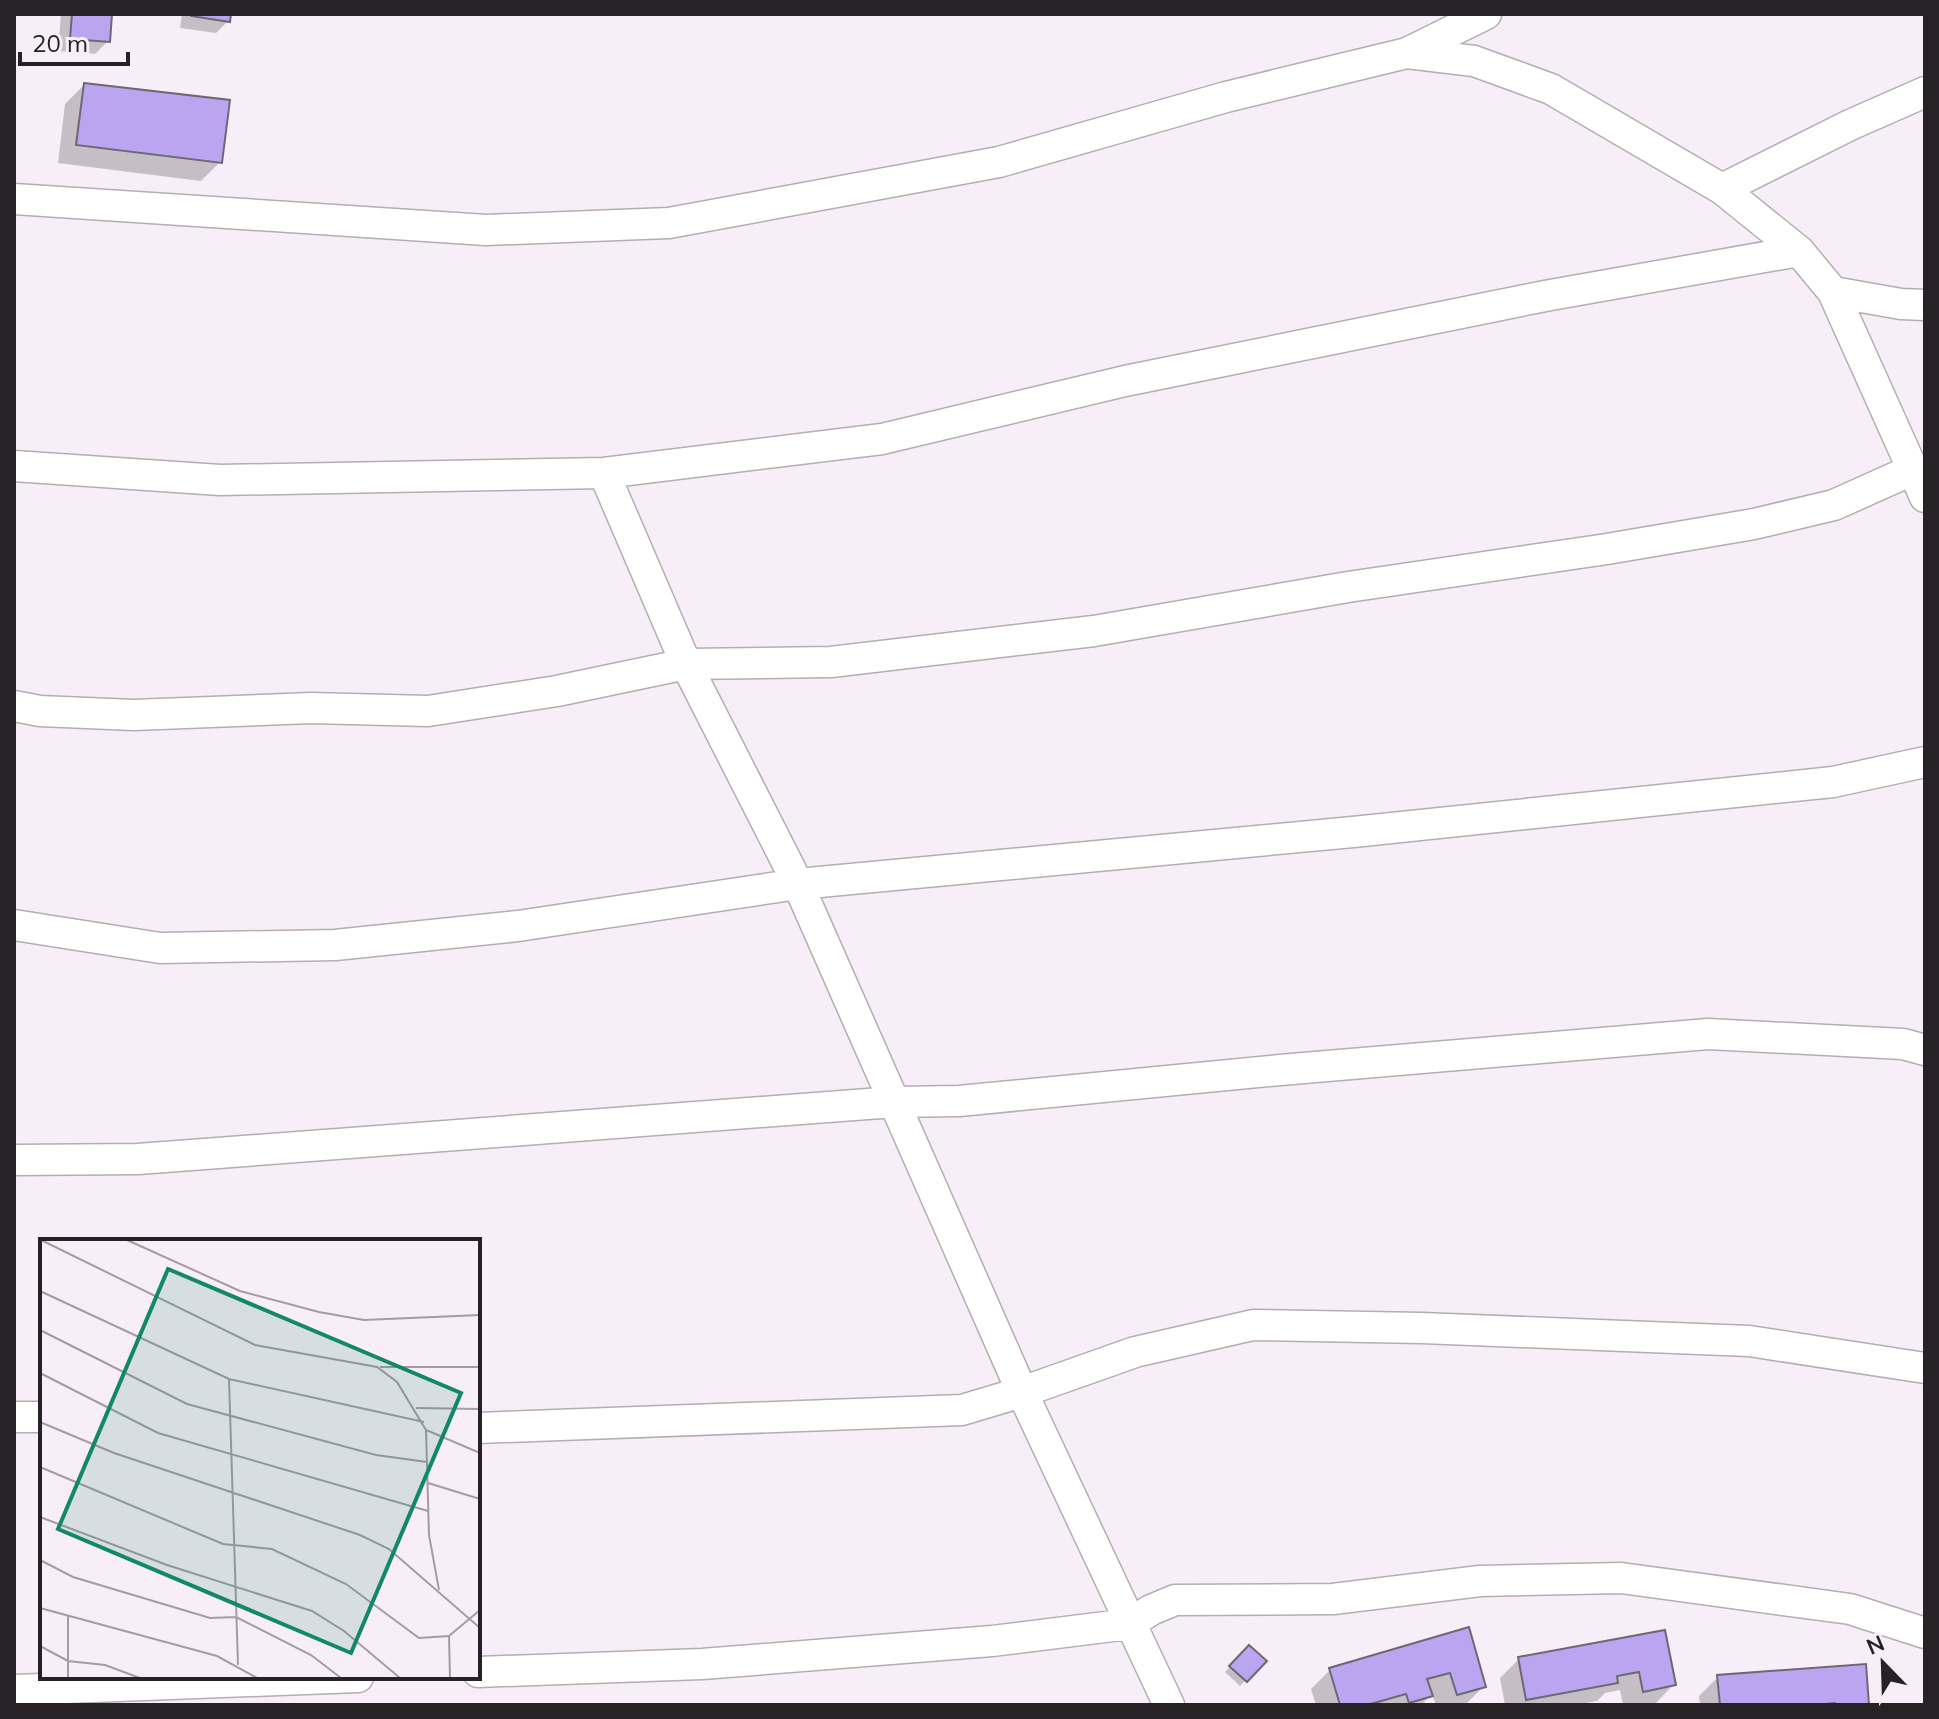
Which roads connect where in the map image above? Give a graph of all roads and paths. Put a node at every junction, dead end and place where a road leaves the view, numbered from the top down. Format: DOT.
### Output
graph roads {
  1 [pos="1486,14"];
  2 [pos="1407,53"];
  3 [pos="1925,92"];
  4 [pos="1722,189"];
  5 [pos="14,199"];
  6 [pos="1799,251"];
  7 [pos="1833,292"];
  8 [pos="1925,305"];
  9 [pos="14,466"];
  10 [pos="1912,470"];
  11 [pos="604,473"];
  12 [pos="1925,497"];
  13 [pos="686,664"];
  14 [pos="14,706"];
  15 [pos="1925,762"];
  16 [pos="798,884"];
  17 [pos="14,925"];
  18 [pos="1925,1050"];
  19 [pos="894,1102"];
  20 [pos="14,1160"];
  21 [pos="1925,1368"];
  22 [pos="1022,1392"];
  23 [pos="14,1417"];
  24 [pos="40,1417"];
  25 [pos="480,1428"];
  26 [pos="1129,1624"];
  27 [pos="1925,1633"];
  28 [pos="480,1672"];
  29 [pos="305,1679"];
  30 [pos="14,1690"];
  31 [pos="1169,1705"];
  1 -- 2 [label="street"];
  2 -- 4 [label="street"];
  2 -- 5 [label="street"];
  3 -- 4 [label="street"];
  4 -- 6 [label="street"];
  6 -- 7 [label="street"];
  6 -- 11 [label="street"];
  7 -- 8 [label="street"];
  7 -- 10 [label="street"];
  9 -- 11 [label="street"];
  10 -- 12 [label="street"];
  10 -- 13 [label="street"];
  11 -- 13 [label="street"];
  13 -- 14 [label="street"];
  13 -- 16 [label="street"];
  15 -- 16 [label="street"];
  16 -- 17 [label="street"];
  16 -- 19 [label="street"];
  18 -- 19 [label="street"];
  19 -- 20 [label="street"];
  19 -- 22 [label="street"];
  21 -- 22 [label="street"];
  22 -- 25 [label="street"];
  22 -- 26 [label="street"];
  23 -- 24 [label="street"];
  26 -- 27 [label="street"];
  26 -- 28 [label="street"];
  26 -- 31 [label="street"];
  29 -- 30 [label="street"];
}
